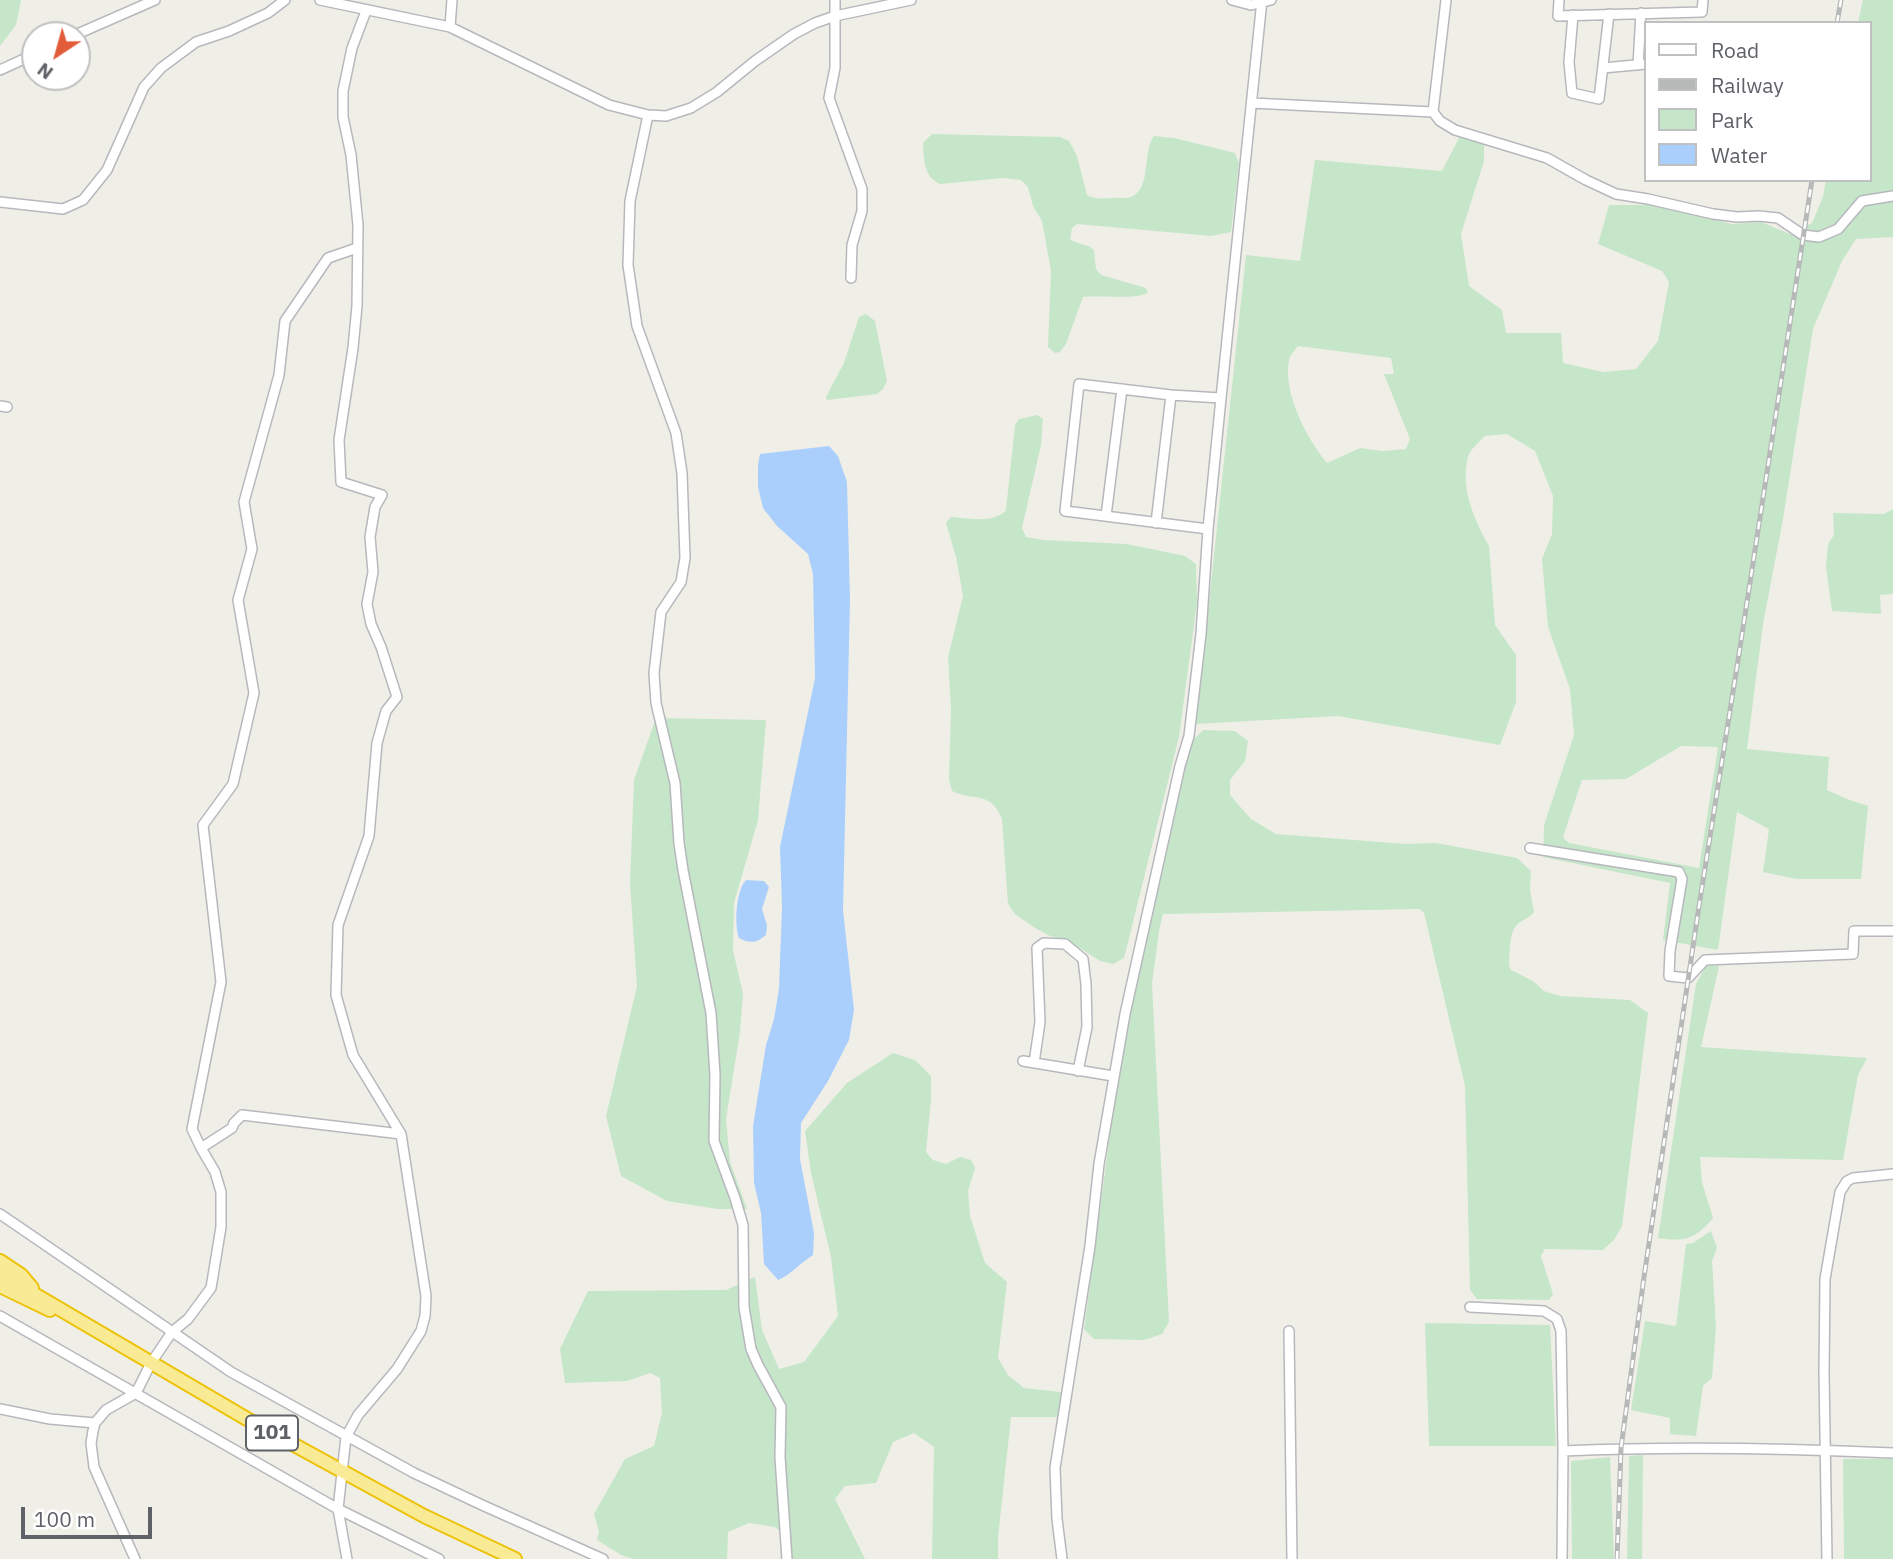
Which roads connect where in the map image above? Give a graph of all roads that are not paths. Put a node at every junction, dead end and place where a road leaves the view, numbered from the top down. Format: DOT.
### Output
graph roads {
  1 [pos="155,0"];
  2 [pos="285,0"];
  3 [pos="320,0"];
  4 [pos="452,0"];
  5 [pos="835,0"];
  6 [pos="911,0"];
  7 [pos="1232,0"];
  8 [pos="1446,0"];
  9 [pos="1559,0"];
  10 [pos="1703,0"];
  11 [pos="1265,1"];
  12 [pos="366,11"];
  13 [pos="1702,12"];
  14 [pos="1642,13"];
  15 [pos="1609,14"];
  16 [pos="1573,15"];
  17 [pos="835,16"];
  18 [pos="1678,18"];
  19 [pos="1700,21"];
  20 [pos="450,27"];
  21 [pos="91,28"];
  22 [pos="21,60"];
  23 [pos="1642,65"];
  24 [pos="1603,68"];
  25 [pos="0,70"];
  26 [pos="1252,103"];
  27 [pos="1433,113"];
  28 [pos="648,115"];
  29 [pos="1893,197"];
  30 [pos="0,202"];
  31 [pos="357,248"];
  32 [pos="851,278"];
  33 [pos="1122,389"];
  34 [pos="1171,395"];
  35 [pos="1221,398"];
  36 [pos="1106,516"];
  37 [pos="1156,523"];
  38 [pos="1208,529"];
  39 [pos="1530,848"];
  40 [pos="1893,931"];
  41 [pos="1023,1061"];
  42 [pos="1034,1063"];
  43 [pos="1078,1070"];
  44 [pos="1113,1076"];
  45 [pos="401,1134"];
  46 [pos="201,1149"];
  47 [pos="1893,1174"];
  48 [pos="0,1214"];
  49 [pos="0,1261"];
  50 [pos="0,1273"];
  51 [pos="0,1286"];
  52 [pos="36,1294"];
  53 [pos="1470,1307"];
  54 [pos="0,1316"];
  55 [pos="1289,1331"];
  56 [pos="173,1332"];
  57 [pos="116,1342"];
  58 [pos="151,1363"];
  59 [pos="136,1393"];
  60 [pos="0,1409"];
  61 [pos="95,1423"];
  62 [pos="346,1437"];
  63 [pos="1825,1450"];
  64 [pos="1563,1451"];
  65 [pos="1893,1453"];
  66 [pos="343,1472"];
  67 [pos="338,1509"];
  68 [pos="135,1559"];
  69 [pos="347,1559"];
  70 [pos="439,1559"];
  71 [pos="515,1559"];
  72 [pos="603,1559"];
  73 [pos="787,1559"];
  74 [pos="1062,1559"];
  75 [pos="1292,1559"];
  76 [pos="1562,1559"];
  77 [pos="1827,1559"];
  1 -- 21 [label="street"];
  2 -- 30 [label="street"];
  3 -- 12 [label="street"];
  4 -- 20 [label="street"];
  5 -- 17 [label="street"];
  6 -- 17 [label="street"];
  7 -- 11 [label="street"];
  8 -- 27 [label="street"];
  9 -- 16 [label="street"];
  10 -- 13 [label="street"];
  11 -- 26 [label="street"];
  12 -- 20 [label="street"];
  12 -- 31 [label="street"];
  13 -- 18 [label="street"];
  13 -- 19 [label="street"];
  14 -- 15 [label="street"];
  14 -- 18 [label="street"];
  14 -- 23 [label="street"];
  15 -- 16 [label="street"];
  15 -- 24 [label="street"];
  16 -- 24 [label="street"];
  17 -- 28 [label="street"];
  17 -- 32 [label="street"];
  20 -- 28 [label="street"];
  22 -- 25 [label="street"];
  23 -- 24 [label="street"];
  26 -- 27 [label="street"];
  26 -- 35 [label="street"];
  27 -- 29 [label="street"];
  28 -- 73 [label="street"];
  31 -- 45 [label="street"];
  31 -- 46 [label="street"];
  33 -- 34 [label="street"];
  33 -- 36 [label="street"];
  33 -- 36 [label="street"];
  34 -- 35 [label="street"];
  34 -- 37 [label="street"];
  35 -- 38 [label="street"];
  36 -- 37 [label="street"];
  37 -- 38 [label="street"];
  38 -- 44 [label="street"];
  39 -- 40 [label="street"];
  41 -- 42 [label="street"];
  42 -- 43 [label="street"];
  42 -- 43 [label="street"];
  43 -- 44 [label="street"];
  44 -- 74 [label="street"];
  45 -- 46 [label="street"];
  45 -- 62 [label="street"];
  46 -- 56 [label="street"];
  47 -- 63 [label="street"];
  48 -- 56 [label="street"];
  49 -- 52 [label="highway"];
  50 -- 52 [label="highway, 101"];
  51 -- 57 [label="highway"];
  52 -- 57 [label="highway, 101"];
  53 -- 64 [label="street"];
  54 -- 59 [label="street"];
  55 -- 75 [label="street"];
  56 -- 58 [label="street"];
  56 -- 62 [label="street"];
  57 -- 58 [label="highway, 101"];
  58 -- 59 [label="street"];
  58 -- 66 [label="highway, 101"];
  59 -- 61 [label="street"];
  59 -- 67 [label="street"];
  60 -- 61 [label="street"];
  61 -- 68 [label="street"];
  62 -- 66 [label="street"];
  62 -- 72 [label="street"];
  63 -- 64 [label="street"];
  63 -- 65 [label="street"];
  63 -- 77 [label="street"];
  64 -- 76 [label="street"];
  66 -- 67 [label="street"];
  66 -- 71 [label="highway, 101"];
  67 -- 69 [label="street"];
  67 -- 70 [label="street"];
}
